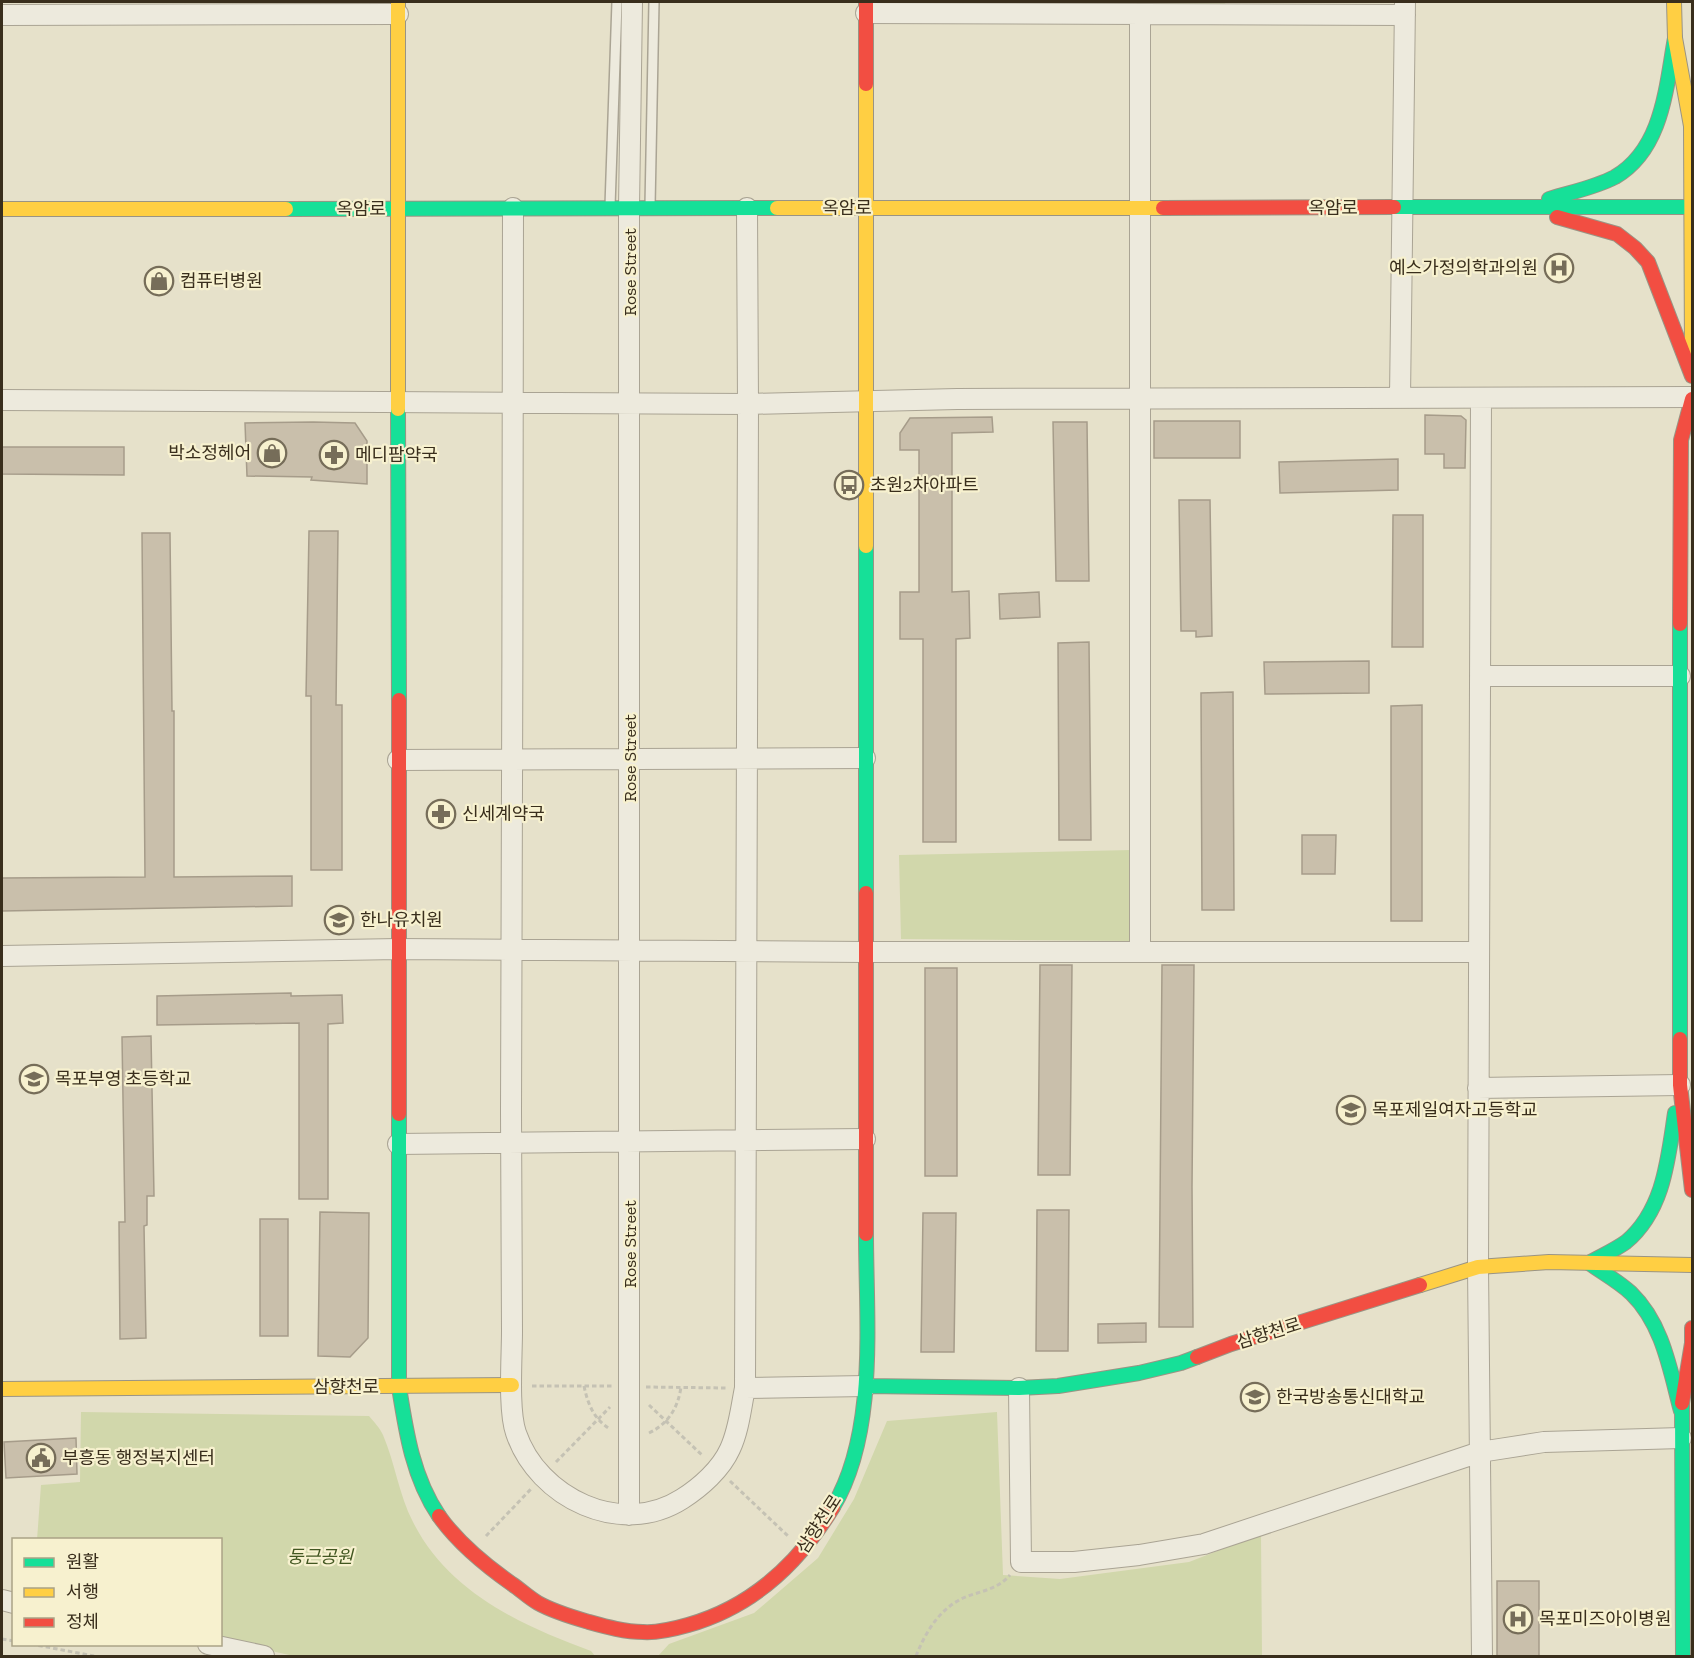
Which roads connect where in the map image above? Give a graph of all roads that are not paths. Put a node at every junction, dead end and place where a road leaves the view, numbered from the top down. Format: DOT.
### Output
graph roads {
  1 [pos="617,2"];
  2 [pos="632,2"];
  3 [pos="654,2"];
  4 [pos="1674,2"];
  5 [pos="866,7"];
  6 [pos="398,8"];
  7 [pos="1405,8"];
  8 [pos="1140,14"];
  9 [pos="2,15"];
  10 [pos="1675,38"];
  11 [pos="1692,124"];
  12 [pos="1520,207"];
  13 [pos="1691,207"];
  14 [pos="398,208"];
  15 [pos="513,208"];
  16 [pos="619,208"];
  17 [pos="650,208"];
  18 [pos="747,208"];
  19 [pos="865,208"];
  20 [pos="1140,208"];
  21 [pos="1403,208"];
  22 [pos="2,209"];
  23 [pos="1692,356"];
  24 [pos="1692,376"];
  25 [pos="1140,398"];
  26 [pos="1400,398"];
  27 [pos="1481,398"];
  28 [pos="1692,398"];
  29 [pos="2,400"];
  30 [pos="865,401"];
  31 [pos="398,402"];
  32 [pos="513,402"];
  33 [pos="630,403"];
  34 [pos="748,404"];
  35 [pos="1480,676"];
  36 [pos="1680,676"];
  37 [pos="746,758"];
  38 [pos="865,758"];
  39 [pos="512,759"];
  40 [pos="630,759"];
  41 [pos="398,760"];
  42 [pos="398,949"];
  43 [pos="511,950"];
  44 [pos="630,951"];
  45 [pos="746,952"];
  46 [pos="865,952"];
  47 [pos="1140,952"];
  48 [pos="1479,952"];
  49 [pos="2,956"];
  50 [pos="1680,1085"];
  51 [pos="1478,1088"];
  52 [pos="865,1139"];
  53 [pos="746,1140"];
  54 [pos="630,1141"];
  55 [pos="511,1142"];
  56 [pos="398,1144"];
  57 [pos="1692,1190"];
  58 [pos="1589,1263"];
  59 [pos="1692,1265"];
  60 [pos="1478,1267"];
  61 [pos="1692,1329"];
  62 [pos="1692,1343"];
  63 [pos="512,1385"];
  64 [pos="866,1386"];
  65 [pos="399,1387"];
  66 [pos="745,1388"];
  67 [pos="1019,1388"];
  68 [pos="2,1389"];
  69 [pos="1681,1411"];
  70 [pos="1681,1438"];
  71 [pos="1479,1452"];
  72 [pos="629,1515"];
  73 [pos="217,1646"];
  74 [pos="264,1656"];
  75 [pos="1482,1656"];
  76 [pos="1683,1656"];
  1 -- 16 [label="lane"];
  2 -- 16 [label="street, Rose Street"];
  3 -- 17 [label="lane"];
  4 -- 10 [label="street"];
  5 -- 8 [label="street"];
  5 -- 19 [label="street"];
  6 -- 9 [label="street"];
  6 -- 14 [label="street"];
  7 -- 8 [label="street"];
  7 -- 21 [label="street"];
  8 -- 20 [label="street"];
  10 -- 11 [label="street"];
  10 -- 12 [label="street"];
  11 -- 13 [label="street"];
  12 -- 13 [label="street, 옥암로"];
  12 -- 21 [label="street, 옥암로"];
  12 -- 24 [label="street"];
  13 -- 23 [label="street"];
  14 -- 15 [label="street, 옥암로"];
  14 -- 22 [label="street, 옥암로"];
  14 -- 31 [label="street"];
  15 -- 16 [label="street, 옥암로"];
  15 -- 32 [label="street"];
  16 -- 17 [label="street, 옥암로"];
  16 -- 33 [label="street, Rose Street"];
  17 -- 18 [label="street, 옥암로"];
  18 -- 19 [label="street, 옥암로"];
  18 -- 34 [label="street"];
  19 -- 20 [label="street, 옥암로"];
  19 -- 30 [label="street"];
  20 -- 21 [label="street, 옥암로"];
  20 -- 25 [label="street"];
  21 -- 26 [label="street"];
  25 -- 26 [label="street"];
  25 -- 30 [label="street"];
  25 -- 47 [label="street"];
  26 -- 27 [label="street"];
  27 -- 28 [label="street"];
  27 -- 35 [label="street"];
  28 -- 36 [label="street"];
  29 -- 31 [label="street"];
  30 -- 34 [label="street"];
  30 -- 38 [label="street"];
  31 -- 32 [label="street"];
  31 -- 41 [label="street"];
  32 -- 33 [label="street"];
  32 -- 39 [label="street"];
  33 -- 34 [label="street"];
  33 -- 40 [label="street, Rose Street"];
  34 -- 37 [label="street"];
  35 -- 36 [label="street"];
  35 -- 48 [label="street"];
  36 -- 50 [label="street"];
  37 -- 38 [label="street"];
  37 -- 40 [label="street"];
  37 -- 45 [label="street"];
  38 -- 46 [label="street"];
  39 -- 40 [label="street"];
  39 -- 41 [label="street"];
  39 -- 43 [label="street"];
  40 -- 44 [label="street, Rose Street"];
  41 -- 42 [label="street"];
  42 -- 43 [label="street"];
  42 -- 49 [label="street"];
  42 -- 56 [label="street"];
  43 -- 44 [label="street"];
  43 -- 55 [label="street"];
  44 -- 45 [label="street"];
  44 -- 54 [label="street, Rose Street"];
  45 -- 46 [label="street"];
  45 -- 53 [label="street"];
  46 -- 47 [label="street"];
  46 -- 52 [label="street"];
  47 -- 48 [label="street"];
  48 -- 51 [label="street"];
  50 -- 51 [label="street"];
  50 -- 57 [label="street"];
  50 -- 58 [label="street"];
  51 -- 60 [label="street"];
  52 -- 53 [label="street"];
  52 -- 64 [label="street"];
  53 -- 54 [label="street"];
  53 -- 66 [label="street"];
  54 -- 55 [label="street"];
  54 -- 72 [label="street, Rose Street"];
  55 -- 56 [label="street"];
  55 -- 63 [label="street"];
  56 -- 65 [label="street"];
  58 -- 59 [label="street, 삼향천로"];
  58 -- 60 [label="street, 삼향천로"];
  58 -- 69 [label="street"];
  60 -- 67 [label="street, 삼향천로"];
  60 -- 71 [label="street"];
  61 -- 62 [label="street"];
  62 -- 69 [label="street"];
  63 -- 65 [label="street"];
  63 -- 72 [label="street"];
  64 -- 65 [label="street, 삼향천로"];
  64 -- 66 [label="street"];
  64 -- 67 [label="street, 삼향천로"];
  65 -- 68 [label="street, 삼향천로"];
  66 -- 72 [label="street"];
  67 -- 71 [label="street"];
  69 -- 70 [label="street"];
  70 -- 71 [label="street"];
  70 -- 76 [label="street"];
  71 -- 75 [label="street"];
  73 -- 74 [label="street"];
}
